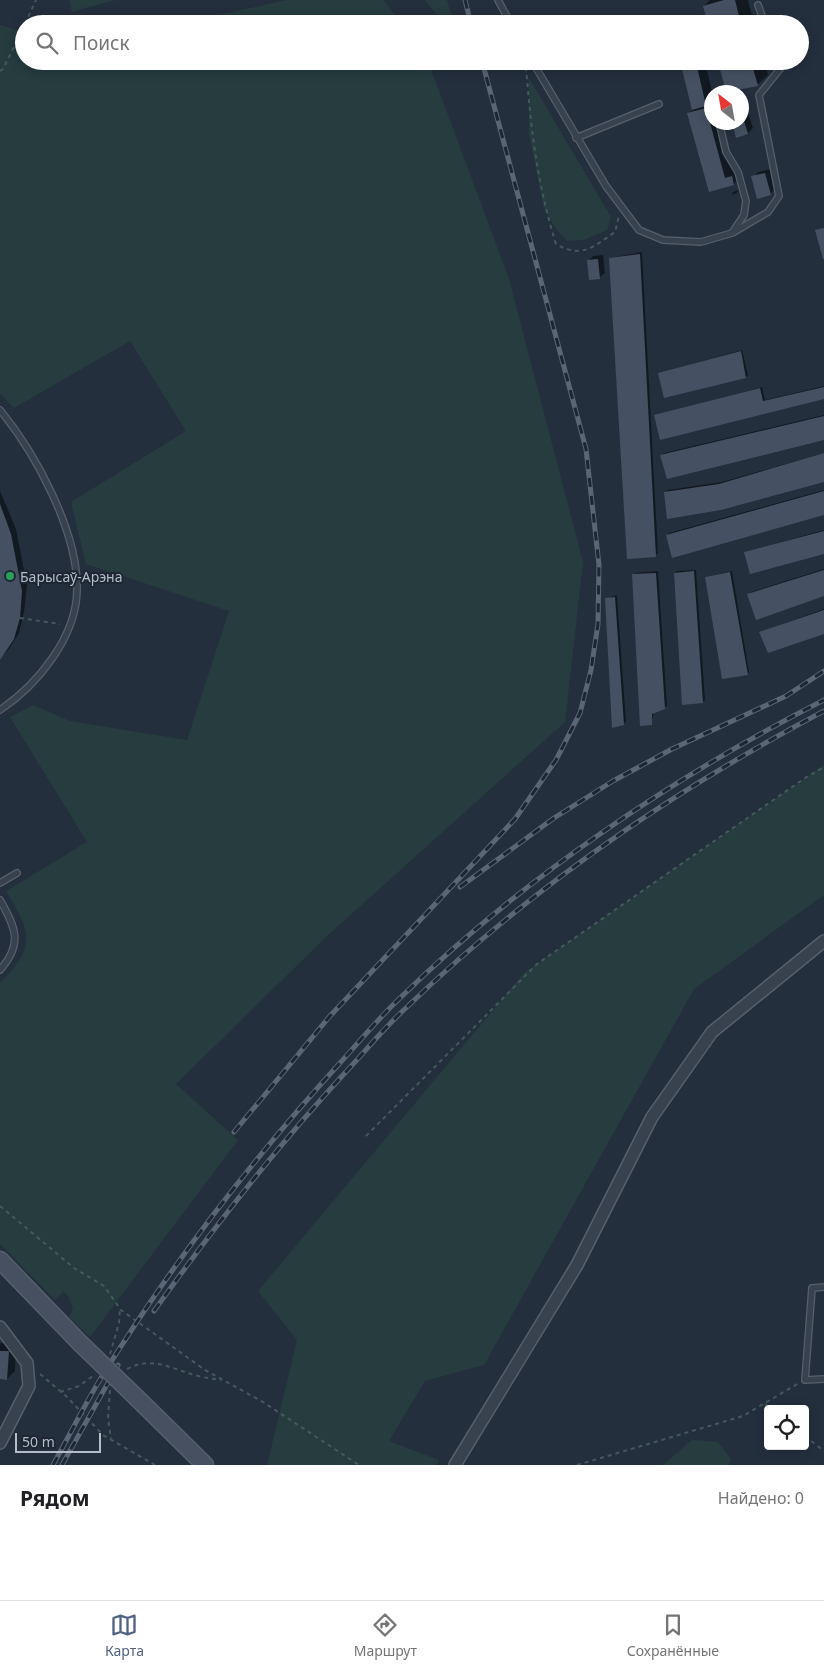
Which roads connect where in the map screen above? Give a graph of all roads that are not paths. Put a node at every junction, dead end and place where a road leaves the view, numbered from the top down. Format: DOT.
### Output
graph roads {
  1 [pos="498,0"];
  2 [pos="758,5"];
  3 [pos="506,15"];
  4 [pos="761,15"];
  5 [pos="537,70"];
  6 [pos="779,70"];
  7 [pos="658,104"];
  8 [pos="721,130"];
  9 [pos="576,138"];
  10 [pos="732,233"];
  11 [pos="0,410"];
  12 [pos="0,710"];
  13 [pos="17,873"];
  14 [pos="0,884"];
  15 [pos="0,900"];
  16 [pos="824,941"];
  17 [pos="0,970"];
  18 [pos="0,1260"];
  19 [pos="824,1287"];
  20 [pos="0,1327"];
  21 [pos="824,1379"];
  22 [pos="0,1443"];
  23 [pos="205,1465"];
  24 [pos="456,1465"];
  1 -- 3 [label="lane"];
  2 -- 4 [label="lane"];
  5 -- 9 [label="lane"];
  6 -- 10 [label="lane"];
  7 -- 9 [label="lane"];
  8 -- 10 [label="lane"];
  9 -- 10 [label="lane"];
  11 -- 12 [label="lane"];
  13 -- 14 [label="lane"];
  15 -- 17 [label="lane"];
  16 -- 24 [label="street"];
  18 -- 23 [label="street, bridge"];
  19 -- 21 [label="lane"];
  20 -- 22 [label="street"];
}
